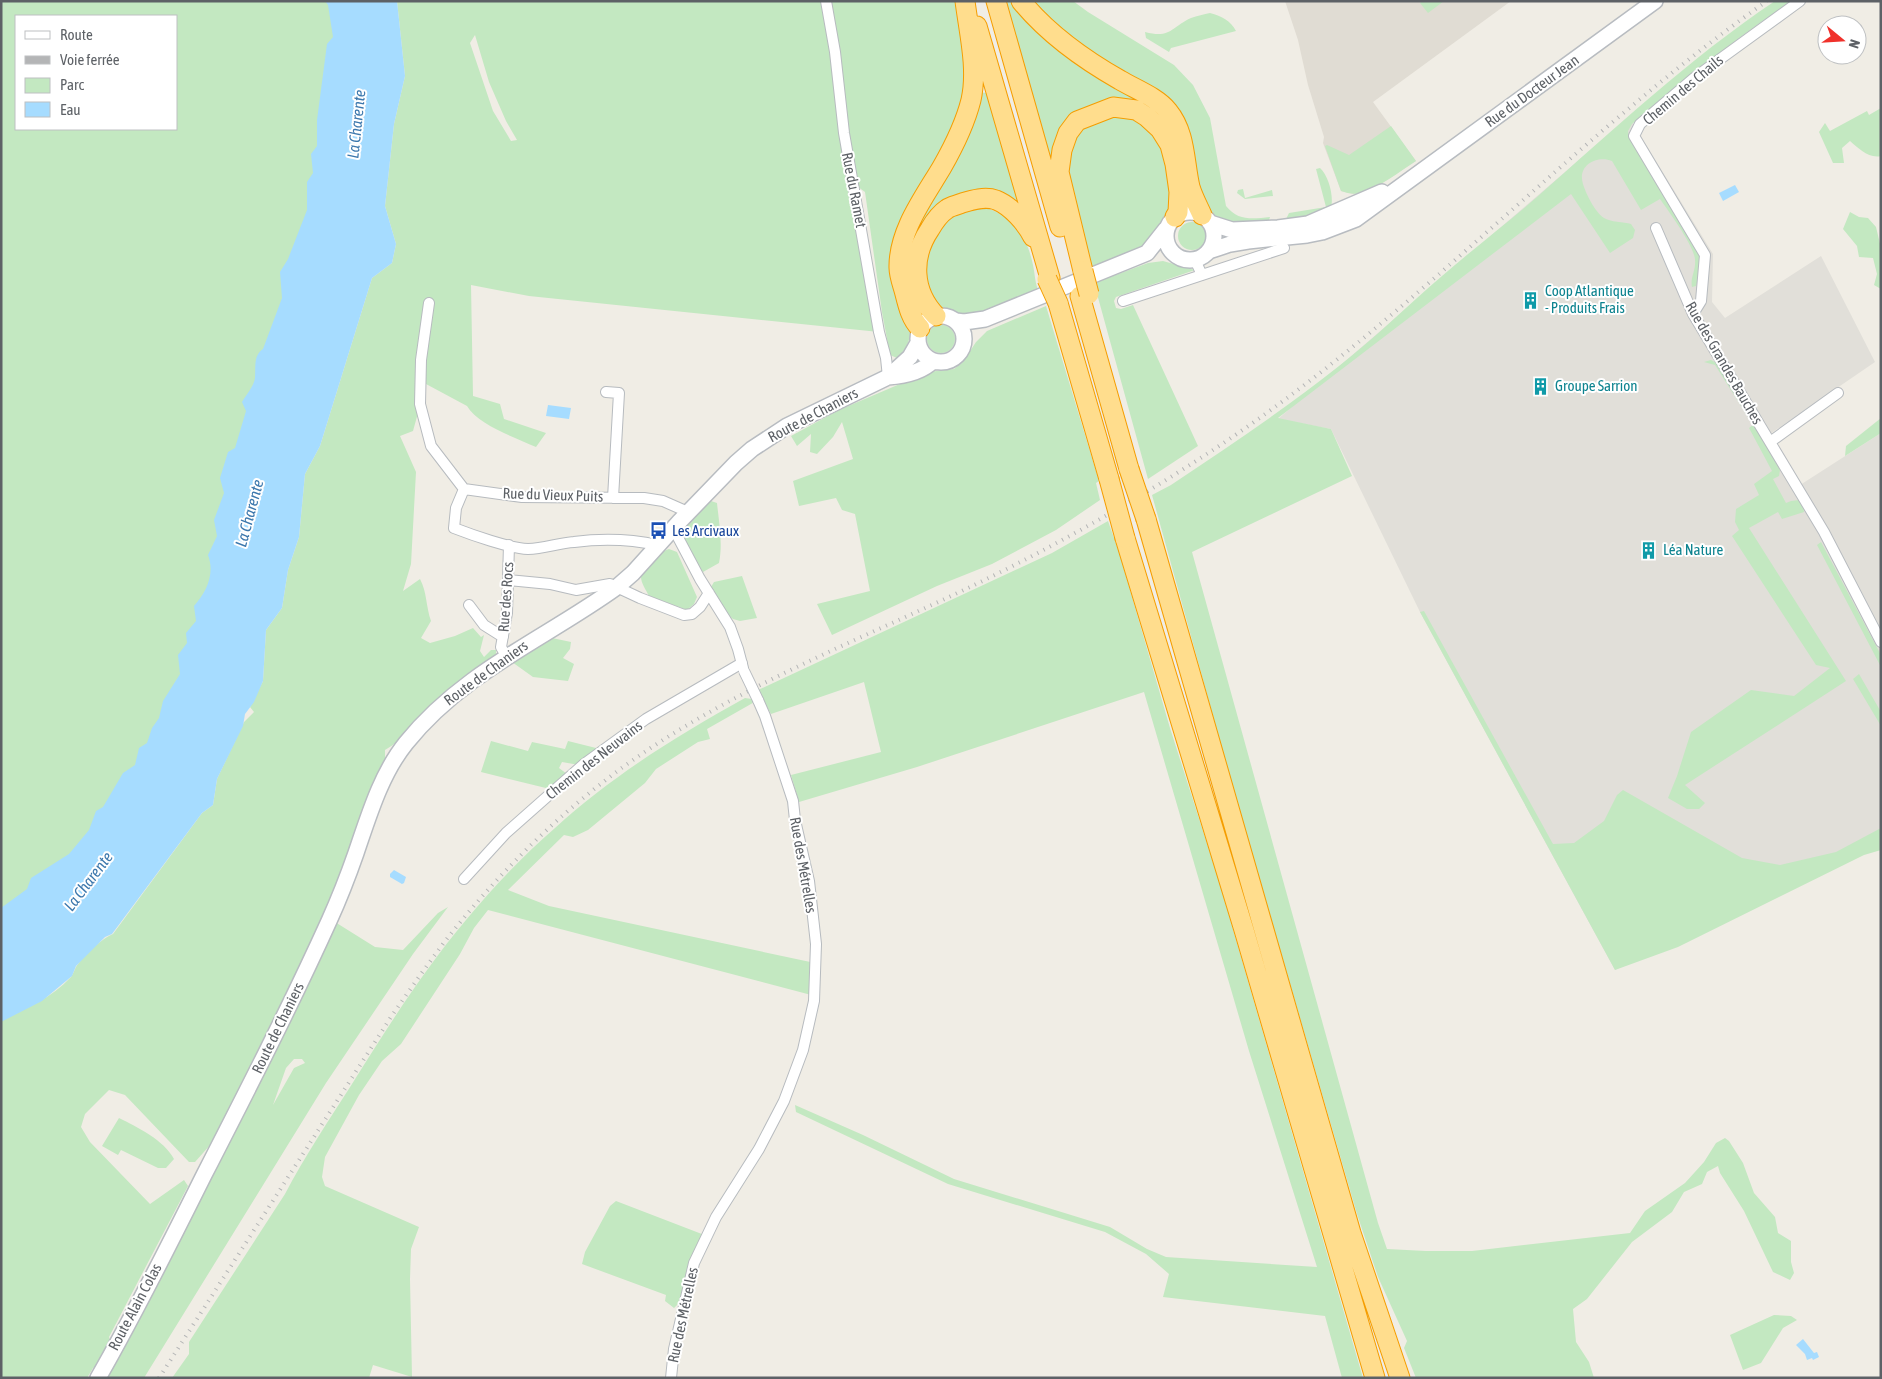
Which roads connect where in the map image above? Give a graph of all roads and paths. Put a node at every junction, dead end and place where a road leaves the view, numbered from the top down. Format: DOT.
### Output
graph roads {
  1 [pos="826,1"];
  2 [pos="965,1"];
  3 [pos="970,1"];
  4 [pos="996,1"];
  5 [pos="1021,1"];
  6 [pos="1655,1"];
  7 [pos="1800,1"];
  8 [pos="1409,180"];
  9 [pos="1206,219"];
  10 [pos="1171,223"];
  11 [pos="1656,228"];
  12 [pos="1284,248"];
  13 [pos="1209,251"];
  14 [pos="1147,253"];
  15 [pos="1177,256"];
  16 [pos="1195,260"];
  17 [pos="1079,272"];
  18 [pos="1202,275"];
  19 [pos="1049,278"];
  20 [pos="1123,300"];
  21 [pos="428,303"];
  22 [pos="1693,314"];
  23 [pos="936,316"];
  24 [pos="985,319"];
  25 [pos="956,321"];
  26 [pos="919,335"];
  27 [pos="964,341"];
  28 [pos="933,361"];
  29 [pos="888,377"];
  30 [pos="606,392"];
  31 [pos="1838,393"];
  32 [pos="1770,442"];
  33 [pos="464,489"];
  34 [pos="613,498"];
  35 [pos="688,512"];
  36 [pos="673,528"];
  37 [pos="509,545"];
  38 [pos="658,545"];
  39 [pos="508,580"];
  40 [pos="617,587"];
  41 [pos="709,593"];
  42 [pos="469,605"];
  43 [pos="503,636"];
  44 [pos="1881,642"];
  45 [pos="506,656"];
  46 [pos="743,668"];
  47 [pos="464,879"];
  48 [pos="173,1236"];
  49 [pos="98,1378"];
  50 [pos="670,1378"];
  51 [pos="1375,1378"];
  52 [pos="1400,1378"];
  1 -- 29 [label="street, Rue du Ramet"];
  2 -- 26 [label="highway"];
  3 -- 19 [label="highway"];
  4 -- 17 [label="highway"];
  5 -- 9 [label="highway"];
  6 -- 8 [label="street, Rue du Docteur Jean"];
  7 -- 22 [label="street, Chemin des Chails"];
  8 -- 9 [label="street, Rue du Docteur Jean"];
  8 -- 13 [label="street, Rue du Docteur Jean"];
  9 -- 10 [label="street"];
  9 -- 13 [label="street"];
  10 -- 14 [label="street"];
  10 -- 15 [label="street"];
  10 -- 17 [label="highway"];
  11 -- 22 [label="street, Rue des Grandes Bauches"];
  12 -- 18 [label="street"];
  13 -- 16 [label="street"];
  14 -- 15 [label="street"];
  14 -- 24 [label="street"];
  15 -- 16 [label="street"];
  16 -- 18 [label="street"];
  17 -- 52 [label="highway, bridge"];
  18 -- 20 [label="street"];
  19 -- 23 [label="highway"];
  19 -- 51 [label="highway, bridge"];
  21 -- 33 [label="street"];
  22 -- 32 [label="street, Rue des Grandes Bauches"];
  23 -- 25 [label="street"];
  23 -- 26 [label="street"];
  24 -- 25 [label="street"];
  24 -- 27 [label="street"];
  25 -- 27 [label="street"];
  26 -- 28 [label="street"];
  26 -- 29 [label="street"];
  27 -- 28 [label="street"];
  28 -- 29 [label="street"];
  29 -- 35 [label="street, Route de Chaniers"];
  30 -- 34 [label="street"];
  31 -- 32 [label="street, Rue des Grandes Bauches"];
  32 -- 44 [label="street, Rue des Grandes Bauches"];
  33 -- 34 [label="street, Rue du Vieux Puits"];
  33 -- 37 [label="street, Rue des Rocs"];
  34 -- 35 [label="street, Rue du Vieux Puits"];
  35 -- 36 [label="street, Route de Chaniers"];
  36 -- 38 [label="street, Route de Chaniers"];
  36 -- 41 [label="street, Rue des Métrelles"];
  37 -- 38 [label="street"];
  37 -- 39 [label="street, Rue des Rocs"];
  38 -- 40 [label="street, Route de Chaniers"];
  39 -- 40 [label="street"];
  39 -- 43 [label="street, Rue des Rocs"];
  40 -- 41 [label="street"];
  40 -- 45 [label="street, Route de Chaniers"];
  41 -- 46 [label="street, Rue des Métrelles"];
  42 -- 43 [label="street"];
  43 -- 45 [label="street, Rue des Rocs"];
  45 -- 48 [label="street, Route de Chaniers"];
  46 -- 47 [label="street, Chemin des Neuvains"];
  46 -- 50 [label="street, Rue des Métrelles, bridge"];
  48 -- 49 [label="street, Route Alain Colas"];
}
